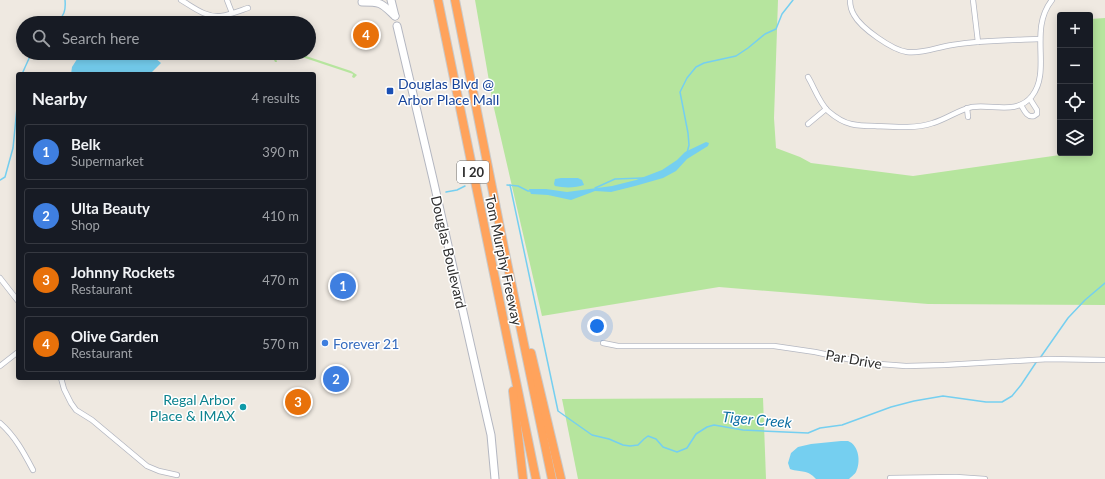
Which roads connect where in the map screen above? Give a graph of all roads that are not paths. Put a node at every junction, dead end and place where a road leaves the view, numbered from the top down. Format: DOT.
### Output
graph roads {
  1 [pos="180,0"];
  2 [pos="227,0"];
  3 [pos="392,0"];
  4 [pos="438,0"];
  5 [pos="455,0"];
  6 [pos="850,0"];
  7 [pos="973,0"];
  8 [pos="1052,0"];
  9 [pos="362,2"];
  10 [pos="248,8"];
  11 [pos="232,13"];
  12 [pos="397,26"];
  13 [pos="1040,40"];
  14 [pos="978,42"];
  15 [pos="808,76"];
  16 [pos="1030,99"];
  17 [pos="1021,105"];
  18 [pos="967,108"];
  19 [pos="826,109"];
  20 [pos="968,117"];
  21 [pos="808,124"];
  22 [pos="504,248"];
  23 [pos="0,278"];
  24 [pos="16,298"];
  25 [pos="508,344"];
  26 [pos="603,344"];
  27 [pos="16,354"];
  28 [pos="1105,360"];
  29 [pos="0,366"];
  30 [pos="62,380"];
  31 [pos="0,423"];
  32 [pos="33,470"];
  33 [pos="177,475"];
  34 [pos="890,478"];
  35 [pos="496,479"];
  36 [pos="523,479"];
  37 [pos="536,479"];
  38 [pos="552,479"];
  39 [pos="561,479"];
  40 [pos="985,479"];
  1 -- 11 [label="street"];
  2 -- 11 [label="street"];
  3 -- 9 [label="main road"];
  4 -- 25 [label="highway, Tom Murphy Freeway / I 20"];
  5 -- 22 [label="highway, Tom Murphy Freeway / I 20"];
  6 -- 14 [label="street"];
  7 -- 14 [label="street"];
  8 -- 13 [label="street"];
  10 -- 11 [label="street"];
  12 -- 35 [label="main road, Douglas Boulevard"];
  13 -- 14 [label="street"];
  13 -- 16 [label="street"];
  15 -- 19 [label="street"];
  16 -- 17 [label="street"];
  16 -- 17 [label="street"];
  17 -- 18 [label="street"];
  18 -- 19 [label="street"];
  18 -- 20 [label="street"];
  19 -- 21 [label="street"];
  22 -- 38 [label="highway, Tom Murphy Freeway / I 20"];
  22 -- 39 [label="highway"];
  23 -- 24 [label="street"];
  25 -- 36 [label="highway"];
  25 -- 37 [label="highway, Tom Murphy Freeway / I 20"];
  26 -- 28 [label="street, Par Drive"];
  27 -- 29 [label="street"];
  30 -- 33 [label="street"];
  31 -- 32 [label="street"];
  34 -- 40 [label="street"];
}
